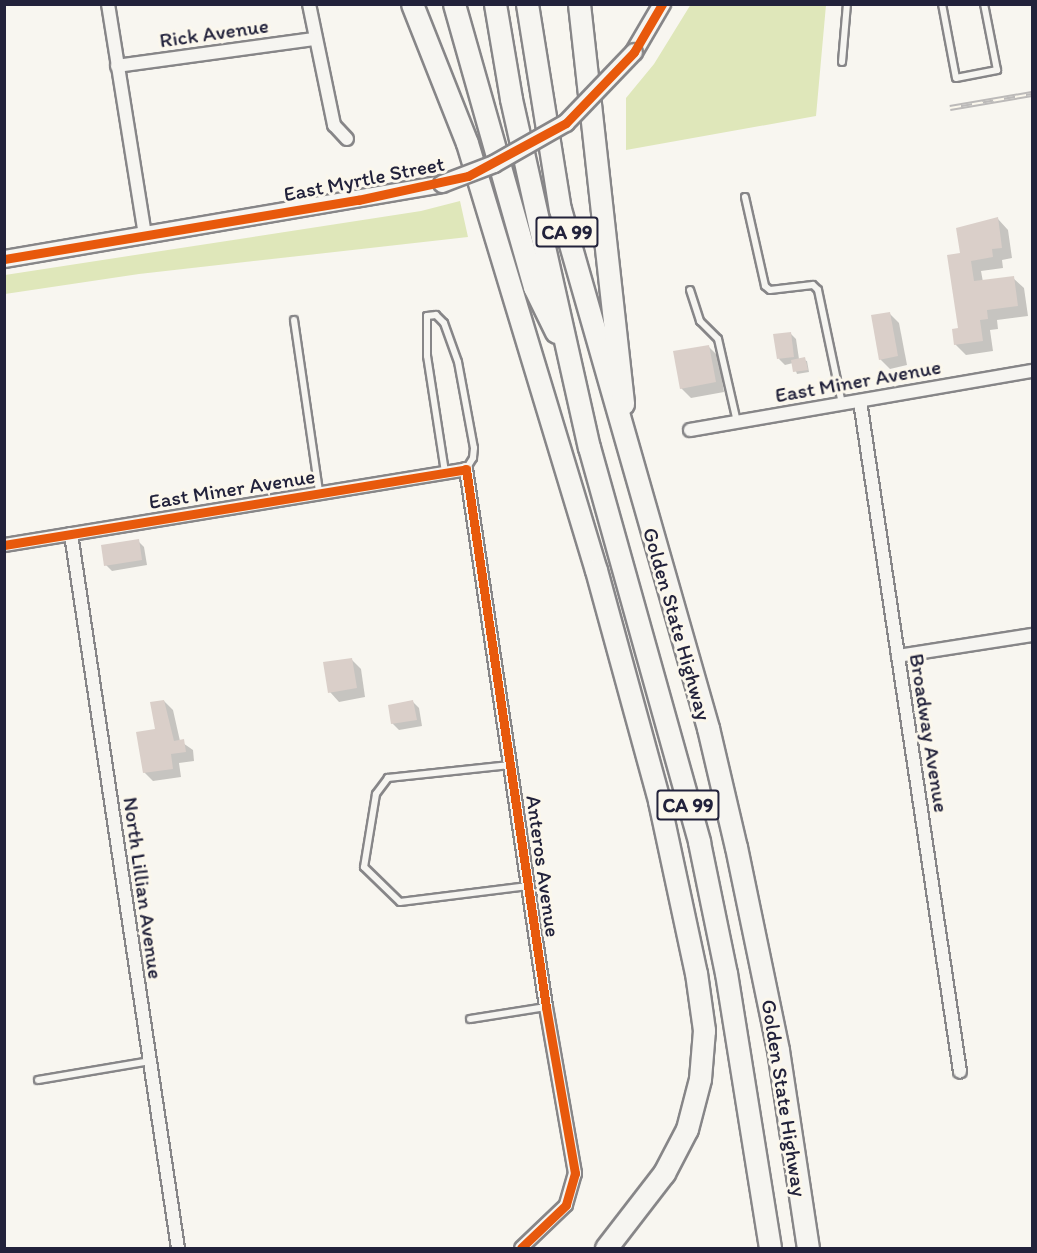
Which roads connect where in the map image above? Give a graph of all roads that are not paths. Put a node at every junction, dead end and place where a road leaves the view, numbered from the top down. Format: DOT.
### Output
graph roads {
  1 [pos="108,4"];
  2 [pos="309,4"];
  3 [pos="412,4"];
  4 [pos="454,4"];
  5 [pos="495,4"];
  6 [pos="527,4"];
  7 [pos="579,4"];
  8 [pos="662,4"];
  9 [pos="847,4"];
  10 [pos="942,4"];
  11 [pos="984,4"];
  12 [pos="315,39"];
  13 [pos="842,62"];
  14 [pos="117,66"];
  15 [pos="347,139"];
  16 [pos="745,196"];
  17 [pos="145,235"];
  18 [pos="4,259"];
  19 [pos="690,290"];
  20 [pos="294,320"];
  21 [pos="573,368"];
  22 [pos="1032,371"];
  23 [pos="860,401"];
  24 [pos="842,404"];
  25 [pos="737,422"];
  26 [pos="690,430"];
  27 [pos="628,455"];
  28 [pos="466,469"];
  29 [pos="445,472"];
  30 [pos="319,492"];
  31 [pos="71,534"];
  32 [pos="4,545"];
  33 [pos="1032,635"];
  34 [pos="898,656"];
  35 [pos="510,765"];
  36 [pos="528,886"];
  37 [pos="546,1007"];
  38 [pos="470,1019"];
  39 [pos="150,1061"];
  40 [pos="960,1072"];
  41 [pos="38,1080"];
  42 [pos="178,1248"];
  43 [pos="521,1248"];
  44 [pos="606,1248"];
  45 [pos="770,1248"];
  46 [pos="808,1248"];
  1 -- 14 [label="street"];
  2 -- 12 [label="street"];
  3 -- 44 [label="highway"];
  4 -- 21 [label="highway"];
  5 -- 21 [label="highway, Golden State Highway / CA 99"];
  6 -- 27 [label="highway, Golden State Highway / CA 99"];
  7 -- 27 [label="highway"];
  8 -- 17 [label="street, East Myrtle Street, bridge"];
  9 -- 13 [label="lane"];
  10 -- 11 [label="lane"];
  12 -- 14 [label="street, Rick Avenue"];
  12 -- 15 [label="street"];
  14 -- 17 [label="street"];
  16 -- 24 [label="lane"];
  17 -- 18 [label="street, East Myrtle Street"];
  19 -- 25 [label="lane"];
  20 -- 30 [label="lane"];
  21 -- 45 [label="highway, Golden State Highway / CA 99"];
  22 -- 23 [label="street, East Miner Avenue"];
  23 -- 24 [label="street, East Miner Avenue"];
  23 -- 34 [label="street, Broadway Avenue"];
  24 -- 25 [label="street, East Miner Avenue"];
  25 -- 26 [label="street, East Miner Avenue"];
  27 -- 46 [label="highway, Golden State Highway / CA 99"];
  28 -- 29 [label="street, East Miner Avenue"];
  28 -- 29 [label="lane"];
  28 -- 35 [label="street, Anteros Avenue"];
  29 -- 30 [label="street, East Miner Avenue"];
  30 -- 31 [label="street, East Miner Avenue"];
  31 -- 32 [label="street, East Miner Avenue"];
  31 -- 39 [label="street, North Lillian Avenue"];
  33 -- 34 [label="street"];
  34 -- 40 [label="street, Broadway Avenue"];
  35 -- 36 [label="street, Anteros Avenue"];
  35 -- 36 [label="lane"];
  36 -- 37 [label="street, Anteros Avenue"];
  37 -- 38 [label="lane"];
  37 -- 43 [label="street, Anteros Avenue"];
  39 -- 41 [label="lane"];
  39 -- 42 [label="street, North Lillian Avenue"];
}
